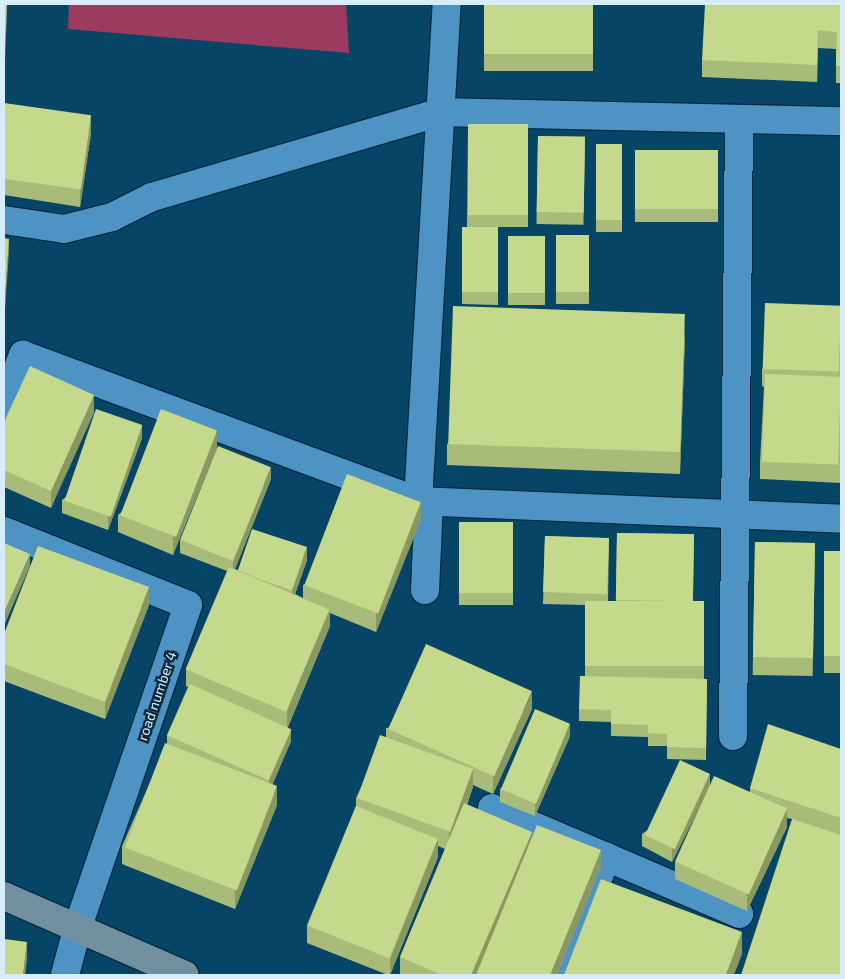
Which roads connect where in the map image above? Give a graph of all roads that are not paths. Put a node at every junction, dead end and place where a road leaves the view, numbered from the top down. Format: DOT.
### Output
graph roads {
  1 [pos="447,4"];
  2 [pos="441,112"];
  3 [pos="739,120"];
  4 [pos="841,120"];
  5 [pos="4,220"];
  6 [pos="4,404"];
  7 [pos="423,501"];
  8 [pos="734,513"];
  9 [pos="841,519"];
  10 [pos="4,531"];
  11 [pos="425,590"];
  12 [pos="733,736"];
  13 [pos="492,808"];
  14 [pos="606,857"];
  15 [pos="4,896"];
  16 [pos="739,914"];
  17 [pos="78,926"];
  18 [pos="64,975"];
  19 [pos="185,975"];
  20 [pos="563,975"];
  1 -- 2 [label="street"];
  2 -- 3 [label="street"];
  2 -- 5 [label="street"];
  2 -- 7 [label="street"];
  3 -- 4 [label="street"];
  3 -- 8 [label="street"];
  6 -- 7 [label="street"];
  7 -- 8 [label="street"];
  7 -- 11 [label="street"];
  8 -- 9 [label="street"];
  8 -- 12 [label="street"];
  10 -- 17 [label="street, road number 4"];
  13 -- 14 [label="street"];
  14 -- 16 [label="street"];
  14 -- 20 [label="street"];
  15 -- 17 [label="main road"];
  17 -- 18 [label="street, road number 4"];
  17 -- 19 [label="main road"];
}
